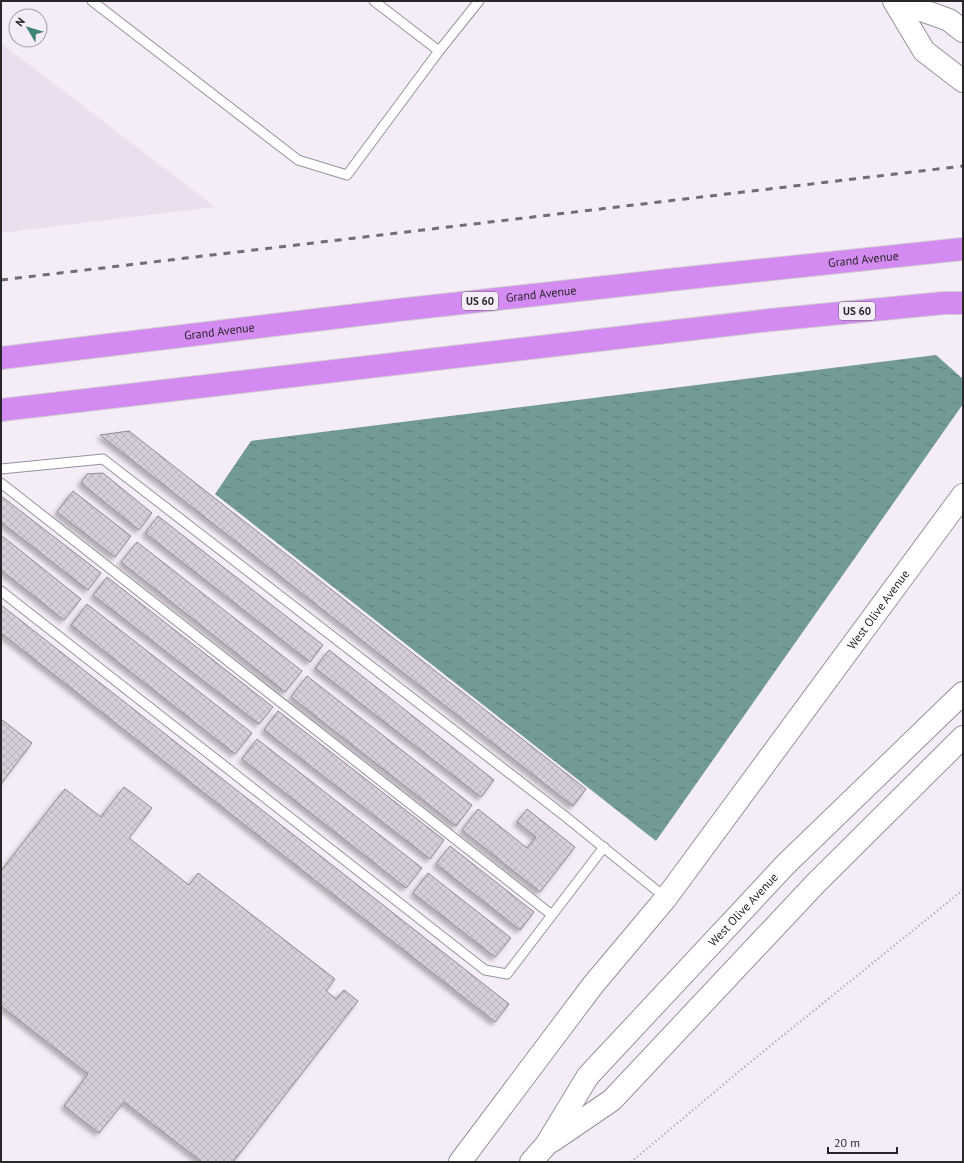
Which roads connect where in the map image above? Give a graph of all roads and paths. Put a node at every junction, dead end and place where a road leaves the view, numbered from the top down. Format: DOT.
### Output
graph roads {
  1 [pos="92,1"];
  2 [pos="374,1"];
  3 [pos="479,1"];
  4 [pos="895,1"];
  5 [pos="963,31"];
  6 [pos="439,52"];
  7 [pos="963,82"];
  8 [pos="962,249"];
  9 [pos="957,305"];
  10 [pos="1,358"];
  11 [pos="1,410"];
  12 [pos="1,469"];
  13 [pos="1,483"];
  14 [pos="963,495"];
  15 [pos="1,591"];
  16 [pos="963,693"];
  17 [pos="963,737"];
  18 [pos="604,847"];
  19 [pos="963,890"];
  20 [pos="666,898"];
  21 [pos="552,916"];
  22 [pos="546,1145"];
  23 [pos="460,1162"];
  24 [pos="531,1162"];
  25 [pos="631,1162"];
  1 -- 6 [label="lane"];
  2 -- 6 [label="lane"];
  3 -- 6 [label="lane"];
  4 -- 5 [label="main road"];
  4 -- 7 [label="main road"];
  8 -- 10 [label="highway, Grand Avenue / US 60"];
  9 -- 11 [label="highway, US 60"];
  12 -- 18 [label="lane"];
  13 -- 21 [label="lane"];
  14 -- 20 [label="main road, West Olive Avenue"];
  15 -- 21 [label="lane"];
  16 -- 22 [label="main road, West Olive Avenue"];
  17 -- 22 [label="main road, West Olive Avenue"];
  18 -- 20 [label="lane"];
  18 -- 21 [label="lane"];
  19 -- 25 [label="path"];
  20 -- 23 [label="main road, West Olive Avenue"];
  22 -- 24 [label="main road, West Olive Avenue"];
}
